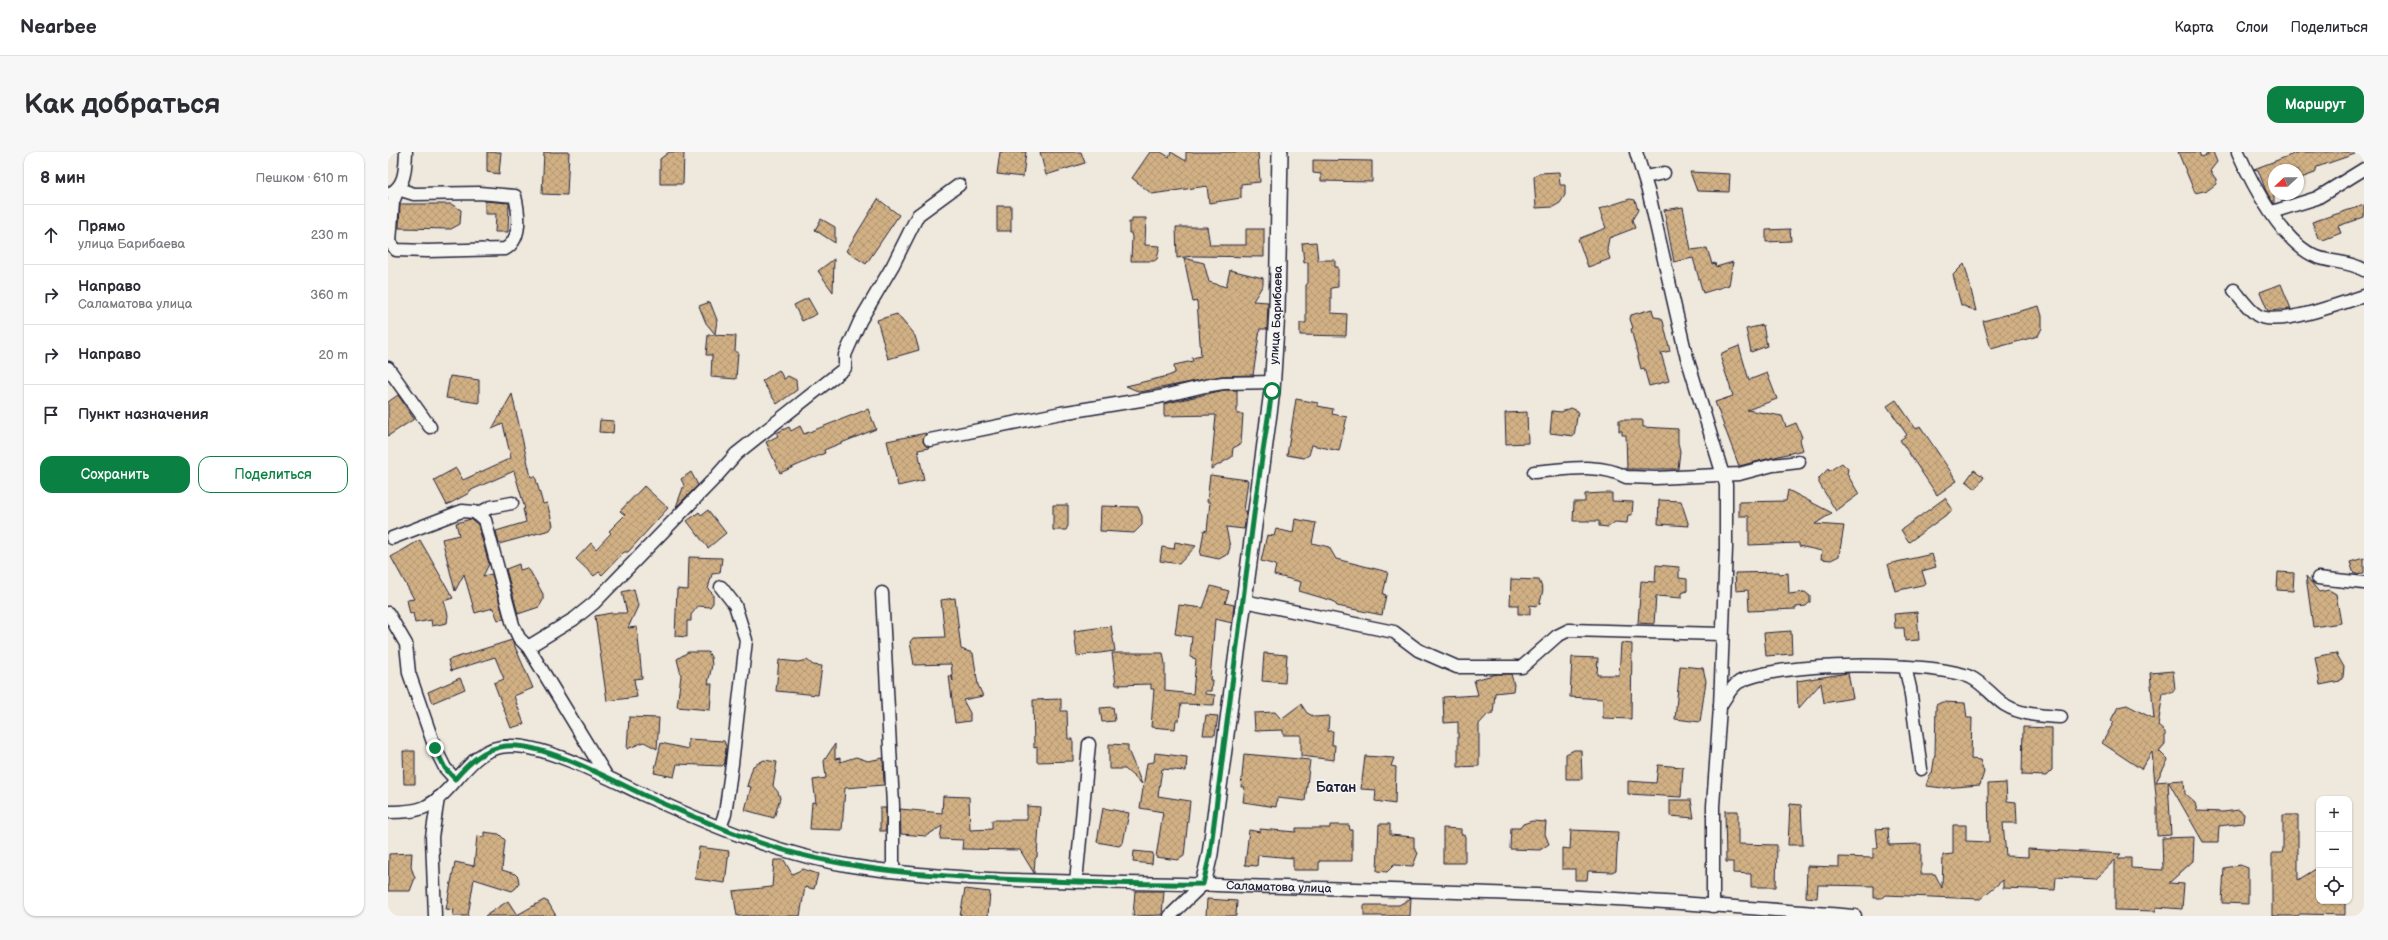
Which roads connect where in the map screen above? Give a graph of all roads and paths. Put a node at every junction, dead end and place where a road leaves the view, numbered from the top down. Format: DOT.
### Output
graph roads {
  1 [pos="406,152"];
  2 [pos="1280,152"];
  3 [pos="1636,152"];
  4 [pos="2238,152"];
  5 [pos="2364,169"];
  6 [pos="1664,173"];
  7 [pos="1645,177"];
  8 [pos="959,185"];
  9 [pos="393,192"];
  10 [pos="2272,212"];
  11 [pos="2364,270"];
  12 [pos="2234,290"];
  13 [pos="2364,296"];
  14 [pos="388,368"];
  15 [pos="1273,382"];
  16 [pos="430,427"];
  17 [pos="930,440"];
  18 [pos="1799,462"];
  19 [pos="1534,472"];
  20 [pos="1723,475"];
  21 [pos="512,503"];
  22 [pos="477,514"];
  23 [pos="392,538"];
  24 [pos="2318,578"];
  25 [pos="2364,584"];
  26 [pos="721,587"];
  27 [pos="882,593"];
  28 [pos="1244,601"];
  29 [pos="388,613"];
  30 [pos="1721,634"];
  31 [pos="528,647"];
  32 [pos="1905,667"];
  33 [pos="1720,706"];
  34 [pos="2061,717"];
  35 [pos="1089,744"];
  36 [pos="1921,769"];
  37 [pos="607,777"];
  38 [pos="455,779"];
  39 [pos="438,798"];
  40 [pos="388,812"];
  41 [pos="720,827"];
  42 [pos="893,870"];
  43 [pos="1076,882"];
  44 [pos="1203,884"];
  45 [pos="1713,906"];
  46 [pos="435,916"];
  47 [pos="1170,916"];
  48 [pos="1855,916"];
  1 -- 9 [label="street"];
  2 -- 15 [label="street, улица Барибаева"];
  3 -- 7 [label="street"];
  4 -- 10 [label="street"];
  5 -- 10 [label="street"];
  6 -- 7 [label="street"];
  7 -- 20 [label="street"];
  8 -- 31 [label="street"];
  9 -- 9 [label="street"];
  10 -- 11 [label="street"];
  12 -- 13 [label="street"];
  14 -- 16 [label="street"];
  15 -- 17 [label="street"];
  15 -- 28 [label="street, улица Барибаева"];
  18 -- 20 [label="street"];
  19 -- 20 [label="street"];
  20 -- 30 [label="street"];
  21 -- 22 [label="street"];
  22 -- 23 [label="street"];
  22 -- 31 [label="street"];
  24 -- 25 [label="street"];
  26 -- 41 [label="street"];
  27 -- 42 [label="street"];
  28 -- 30 [label="street"];
  28 -- 44 [label="street, улица Барибаева"];
  29 -- 38 [label="street"];
  30 -- 33 [label="street"];
  31 -- 37 [label="street"];
  32 -- 33 [label="street"];
  32 -- 34 [label="street"];
  32 -- 36 [label="street"];
  33 -- 45 [label="street"];
  35 -- 43 [label="street"];
  37 -- 38 [label="street, Саламатова улица"];
  37 -- 41 [label="street, Саламатова улица"];
  38 -- 39 [label="street, Саламатова улица"];
  39 -- 40 [label="street, Саламатова улица"];
  39 -- 46 [label="street"];
  41 -- 42 [label="street, Саламатова улица"];
  42 -- 43 [label="street, Саламатова улица"];
  43 -- 44 [label="street, Саламатова улица"];
  44 -- 45 [label="street, Саламатова улица"];
  44 -- 47 [label="street"];
  45 -- 48 [label="street, Саламатова улица"];
}
